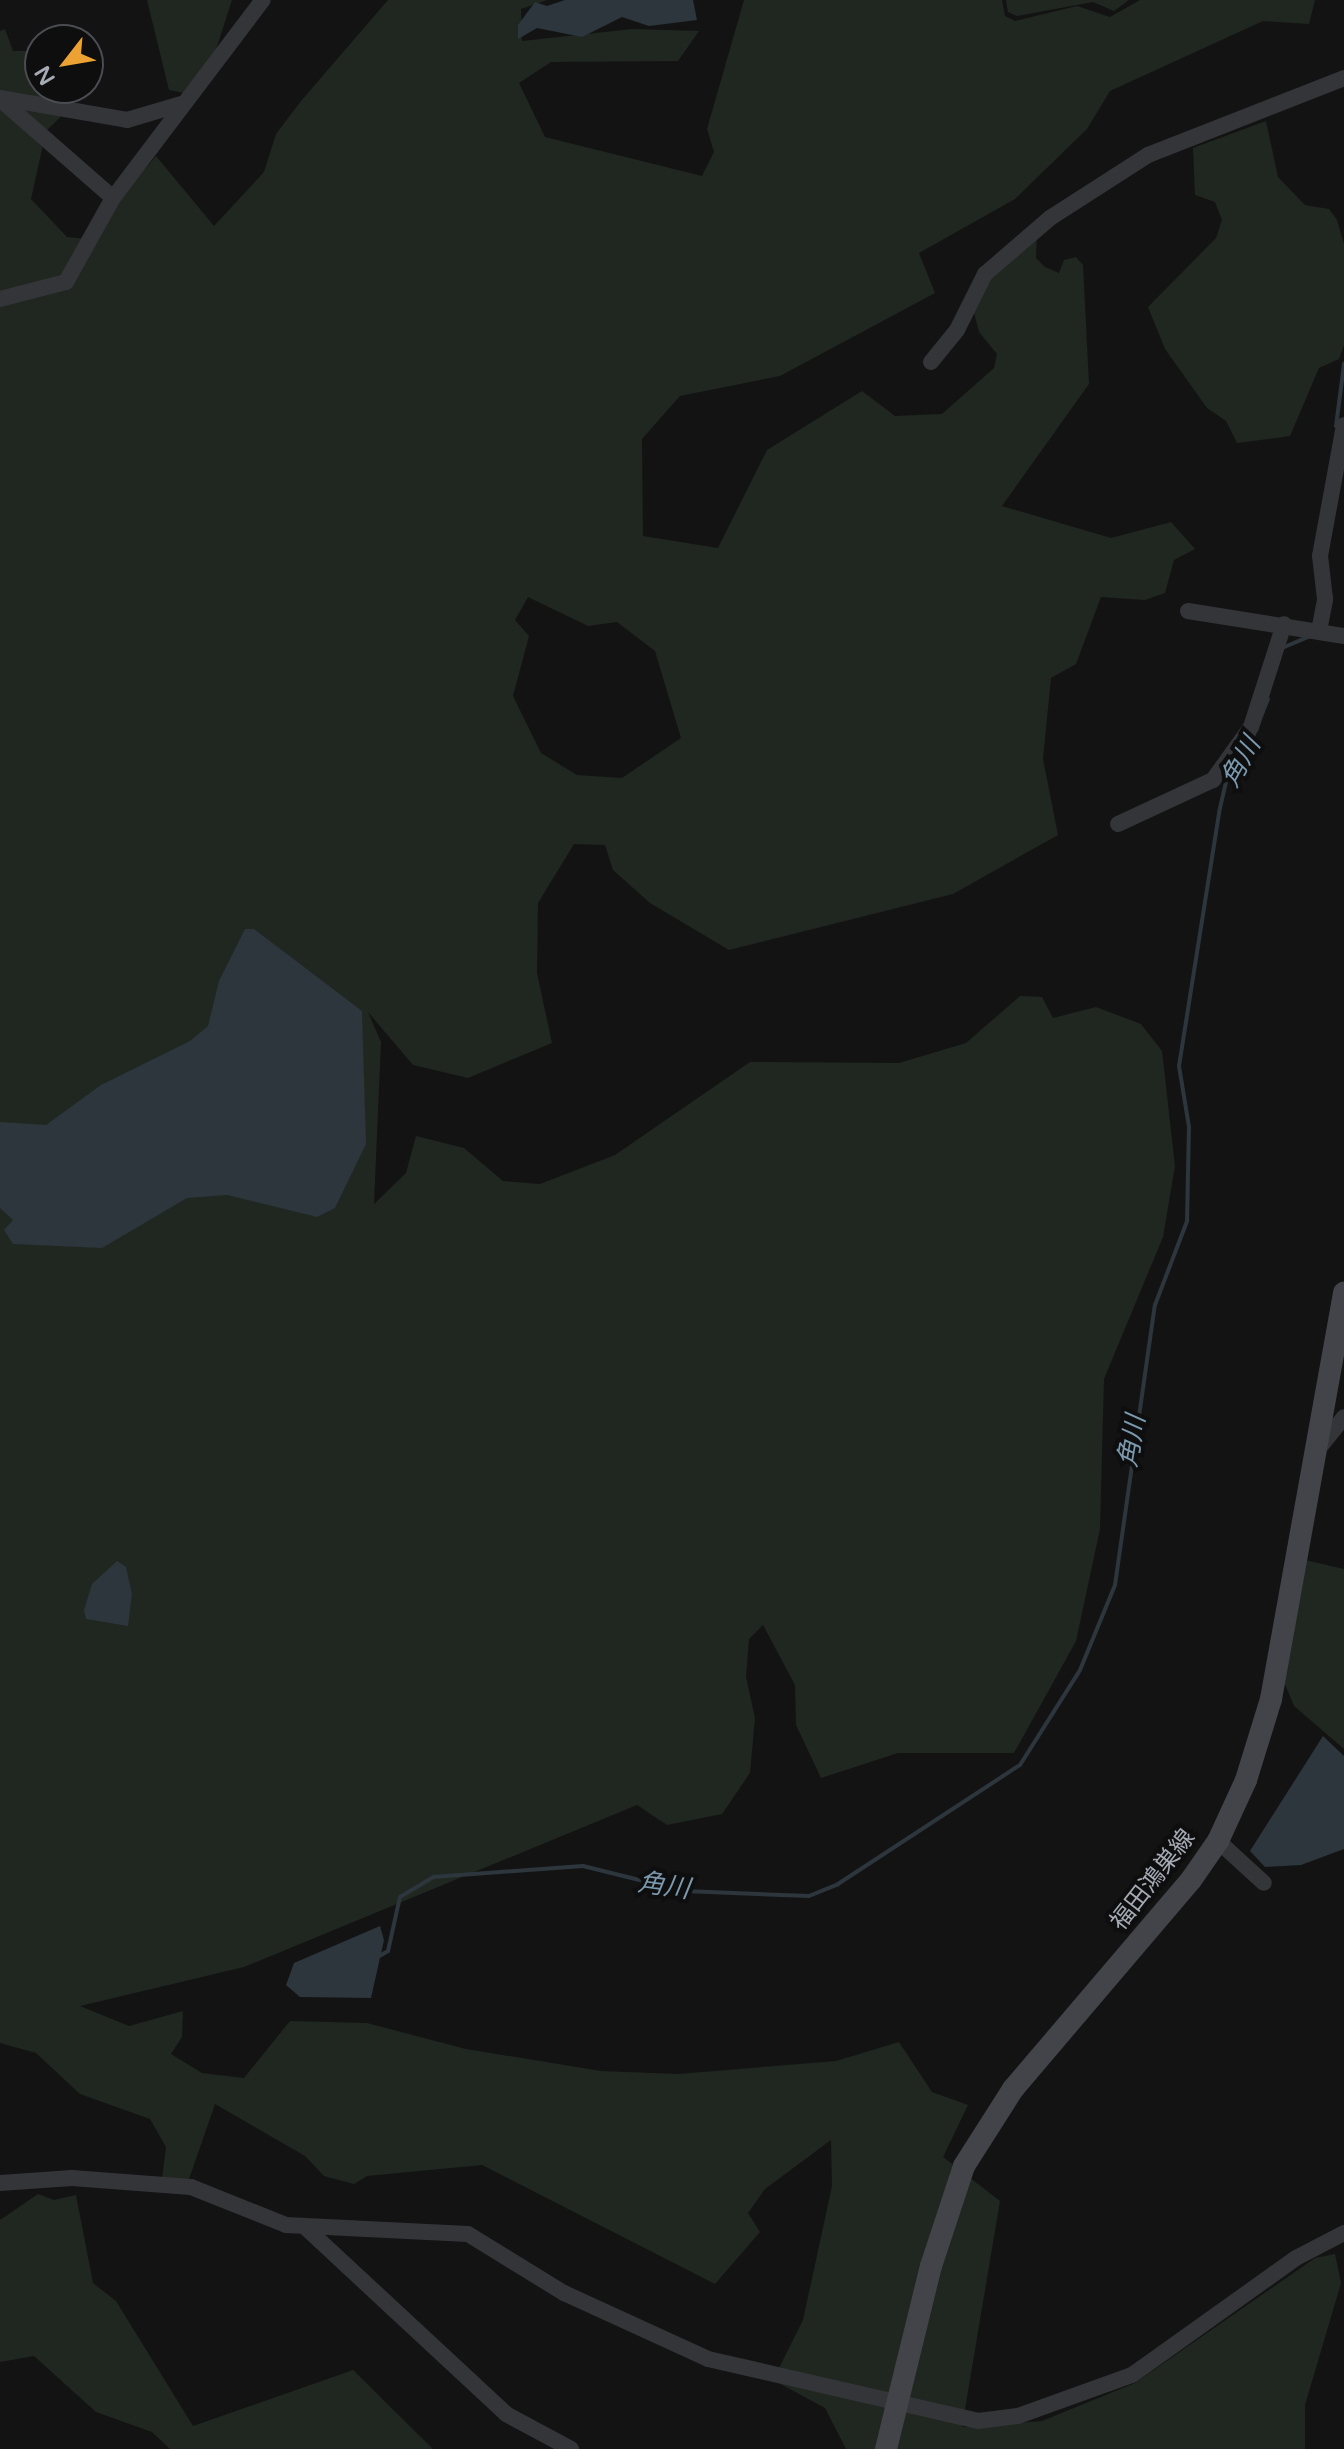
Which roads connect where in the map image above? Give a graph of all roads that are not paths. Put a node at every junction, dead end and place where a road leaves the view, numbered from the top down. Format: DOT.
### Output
graph roads {
  1 [pos="263,0"];
  2 [pos="1344,78"];
  3 [pos="0,99"];
  4 [pos="181,104"];
  5 [pos="113,198"];
  6 [pos="0,299"];
  7 [pos="931,362"];
  8 [pos="1344,425"];
  9 [pos="1188,611"];
  10 [pos="1284,624"];
  11 [pos="1319,631"];
  12 [pos="1344,636"];
  13 [pos="1118,824"];
  14 [pos="1344,1292"];
  15 [pos="1344,1417"];
  16 [pos="1315,1453"];
  17 [pos="1218,1841"];
  18 [pos="1264,1883"];
  19 [pos="0,2183"];
  20 [pos="305,2227"];
  21 [pos="1344,2233"];
  22 [pos="897,2401"];
  23 [pos="571,2449"];
  24 [pos="886,2449"];
  1 -- 4 [label="street"];
  2 -- 7 [label="street"];
  3 -- 4 [label="street"];
  3 -- 5 [label="street"];
  4 -- 5 [label="street"];
  5 -- 6 [label="street"];
  8 -- 11 [label="street"];
  9 -- 10 [label="street"];
  10 -- 11 [label="street"];
  10 -- 13 [label="street"];
  11 -- 12 [label="street"];
  14 -- 16 [label="main road, 福田鴻巣線"];
  15 -- 16 [label="street"];
  16 -- 17 [label="main road, 福田鴻巣線"];
  17 -- 18 [label="street"];
  17 -- 22 [label="main road, 福田鴻巣線"];
  19 -- 20 [label="street"];
  20 -- 22 [label="street"];
  20 -- 23 [label="street"];
  21 -- 22 [label="street"];
  22 -- 24 [label="main road, 福田鴻巣線"];
}
